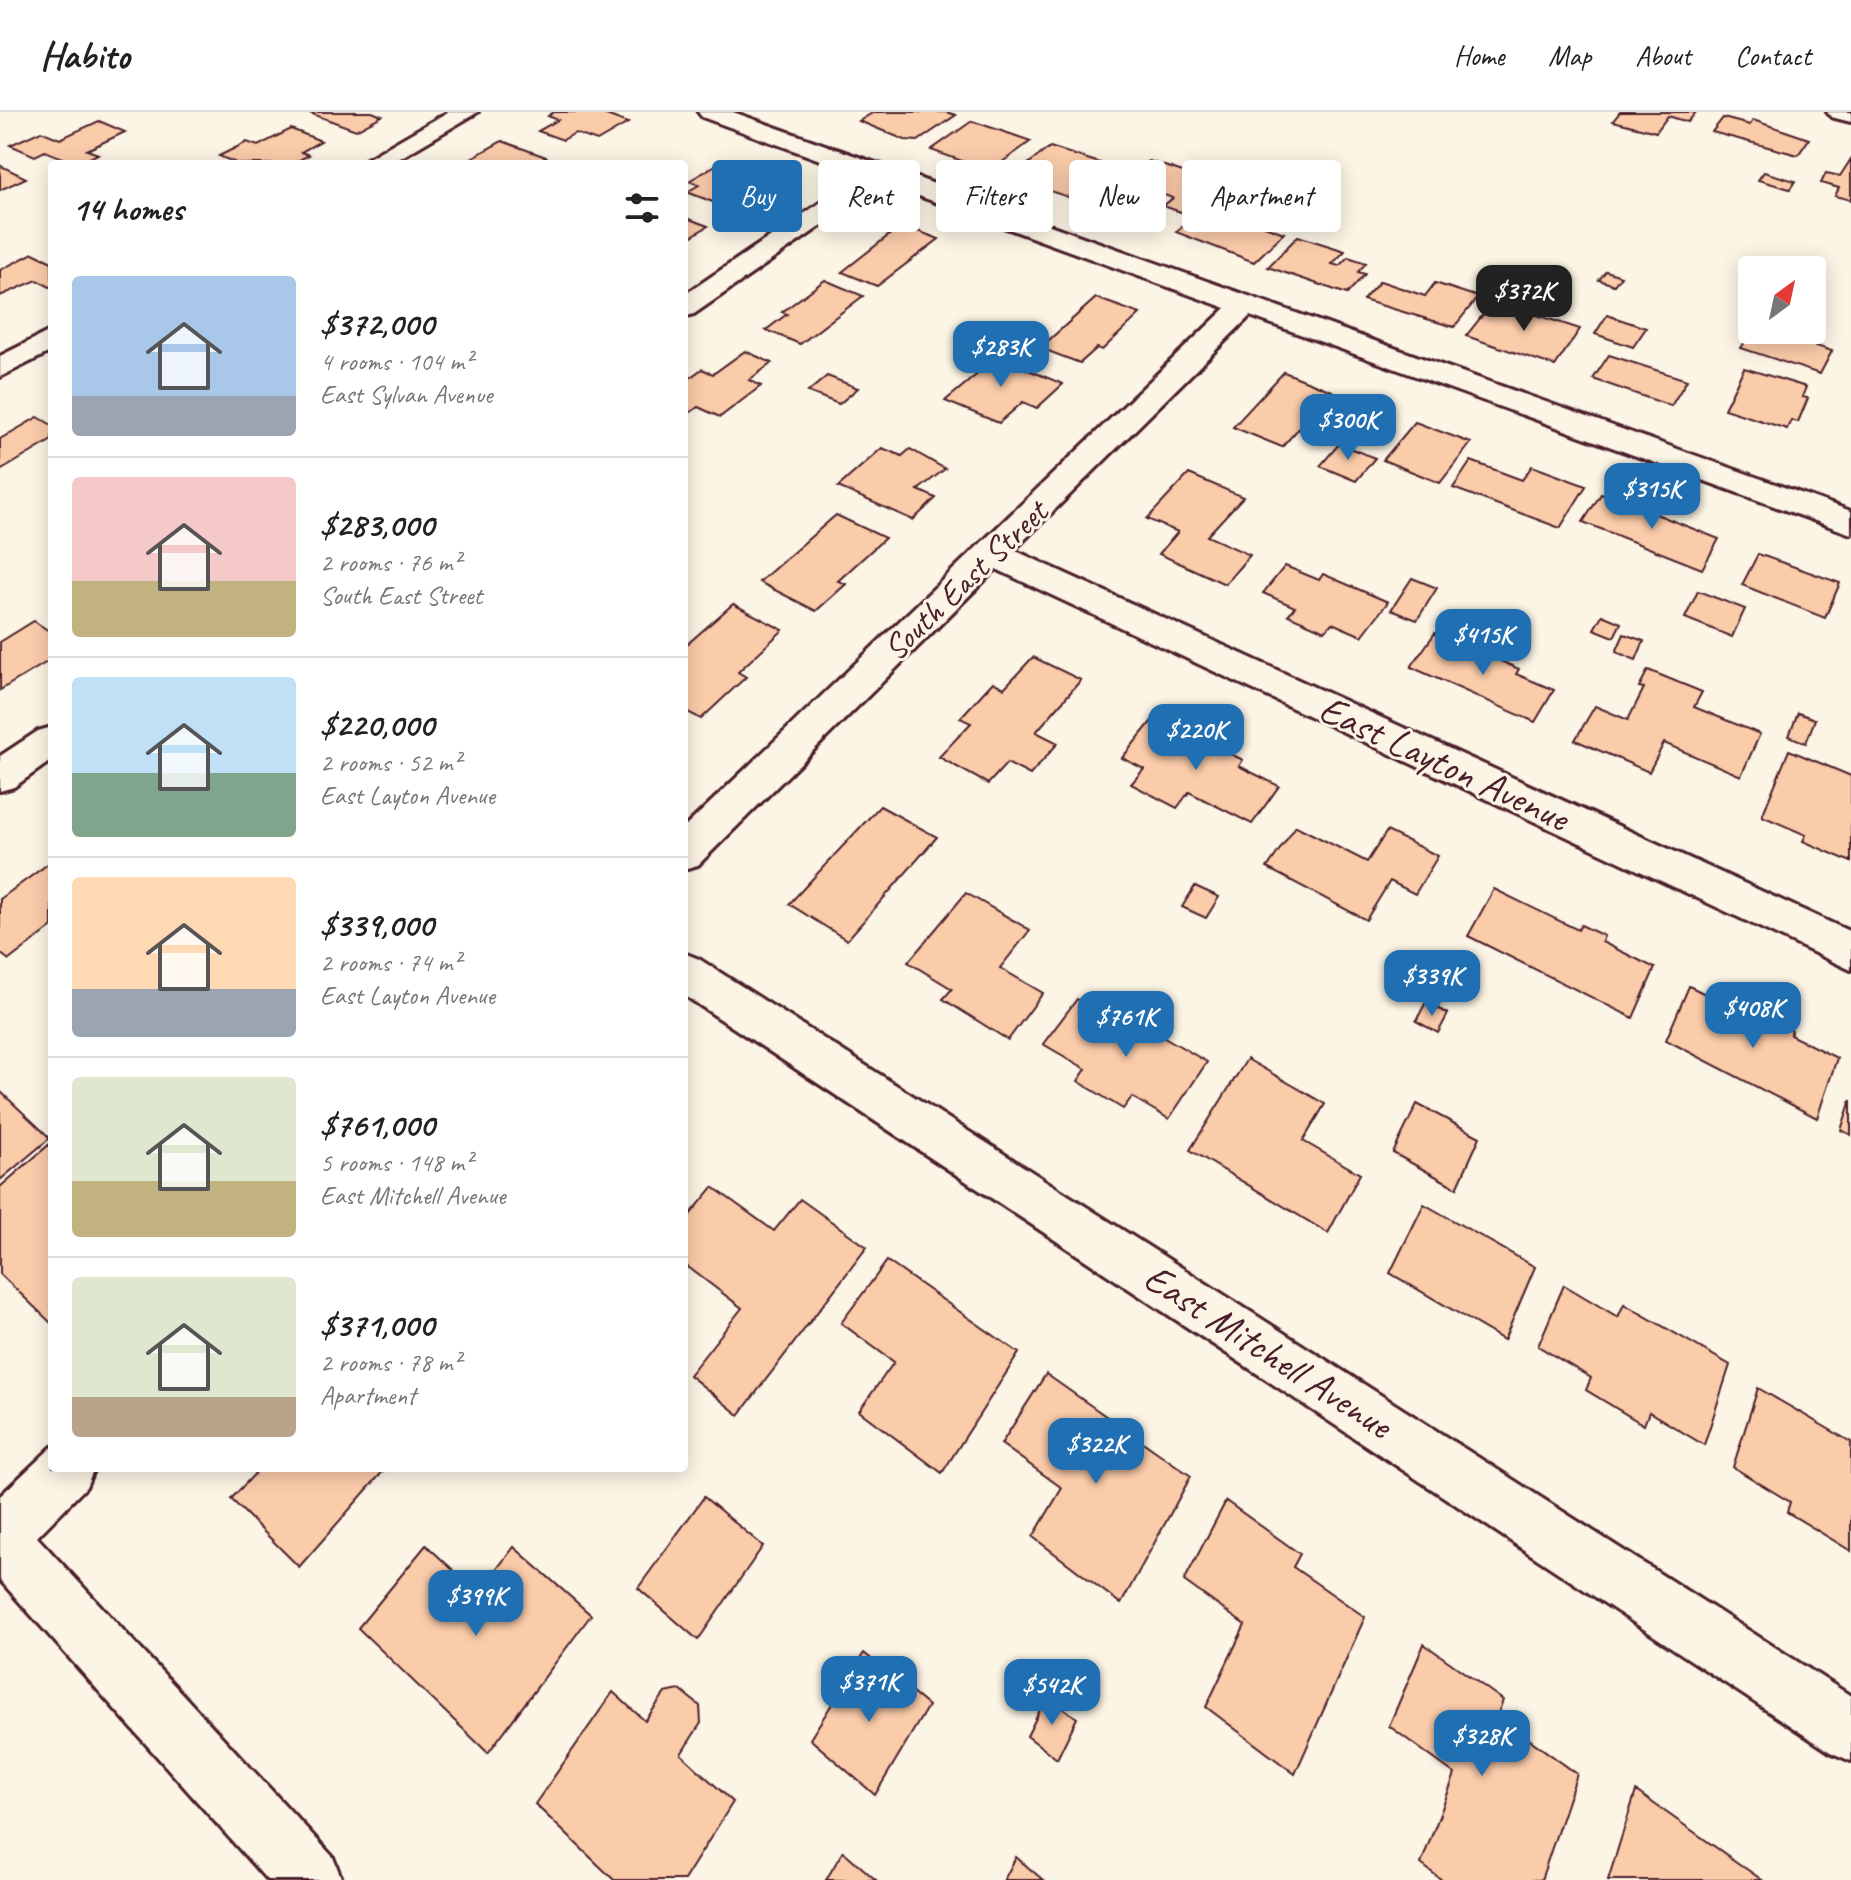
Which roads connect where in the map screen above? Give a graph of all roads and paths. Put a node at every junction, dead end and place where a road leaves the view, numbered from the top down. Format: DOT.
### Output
graph roads {
  1 [pos="466,112"];
  2 [pos="710,112"];
  3 [pos="1839,112"];
  4 [pos="1851,115"];
  5 [pos="378,160"];
  6 [pos="845,160"];
  7 [pos="920,187"];
  8 [pos="818,216"];
  9 [pos="688,305"];
  10 [pos="1245,305"];
  11 [pos="48,341"];
  12 [pos="0,368"];
  13 [pos="1851,523"];
  14 [pos="993,554"];
  15 [pos="48,744"];
  16 [pos="0,776"];
  17 [pos="688,849"];
  18 [pos="1851,952"];
  19 [pos="688,975"];
  20 [pos="63,1472"];
  21 [pos="0,1536"];
  22 [pos="1851,1731"];
  23 [pos="310,1880"];
  1 -- 5 [label="street"];
  2 -- 6 [label="street"];
  3 -- 4 [label="street"];
  7 -- 10 [label="street"];
  8 -- 9 [label="street"];
  10 -- 13 [label="street"];
  10 -- 14 [label="street, South East Street"];
  11 -- 12 [label="street"];
  14 -- 17 [label="street, South East Street"];
  14 -- 18 [label="street, East Layton Avenue"];
  15 -- 16 [label="street"];
  19 -- 22 [label="street, East Mitchell Avenue"];
  20 -- 21 [label="street"];
  21 -- 23 [label="street"];
}
